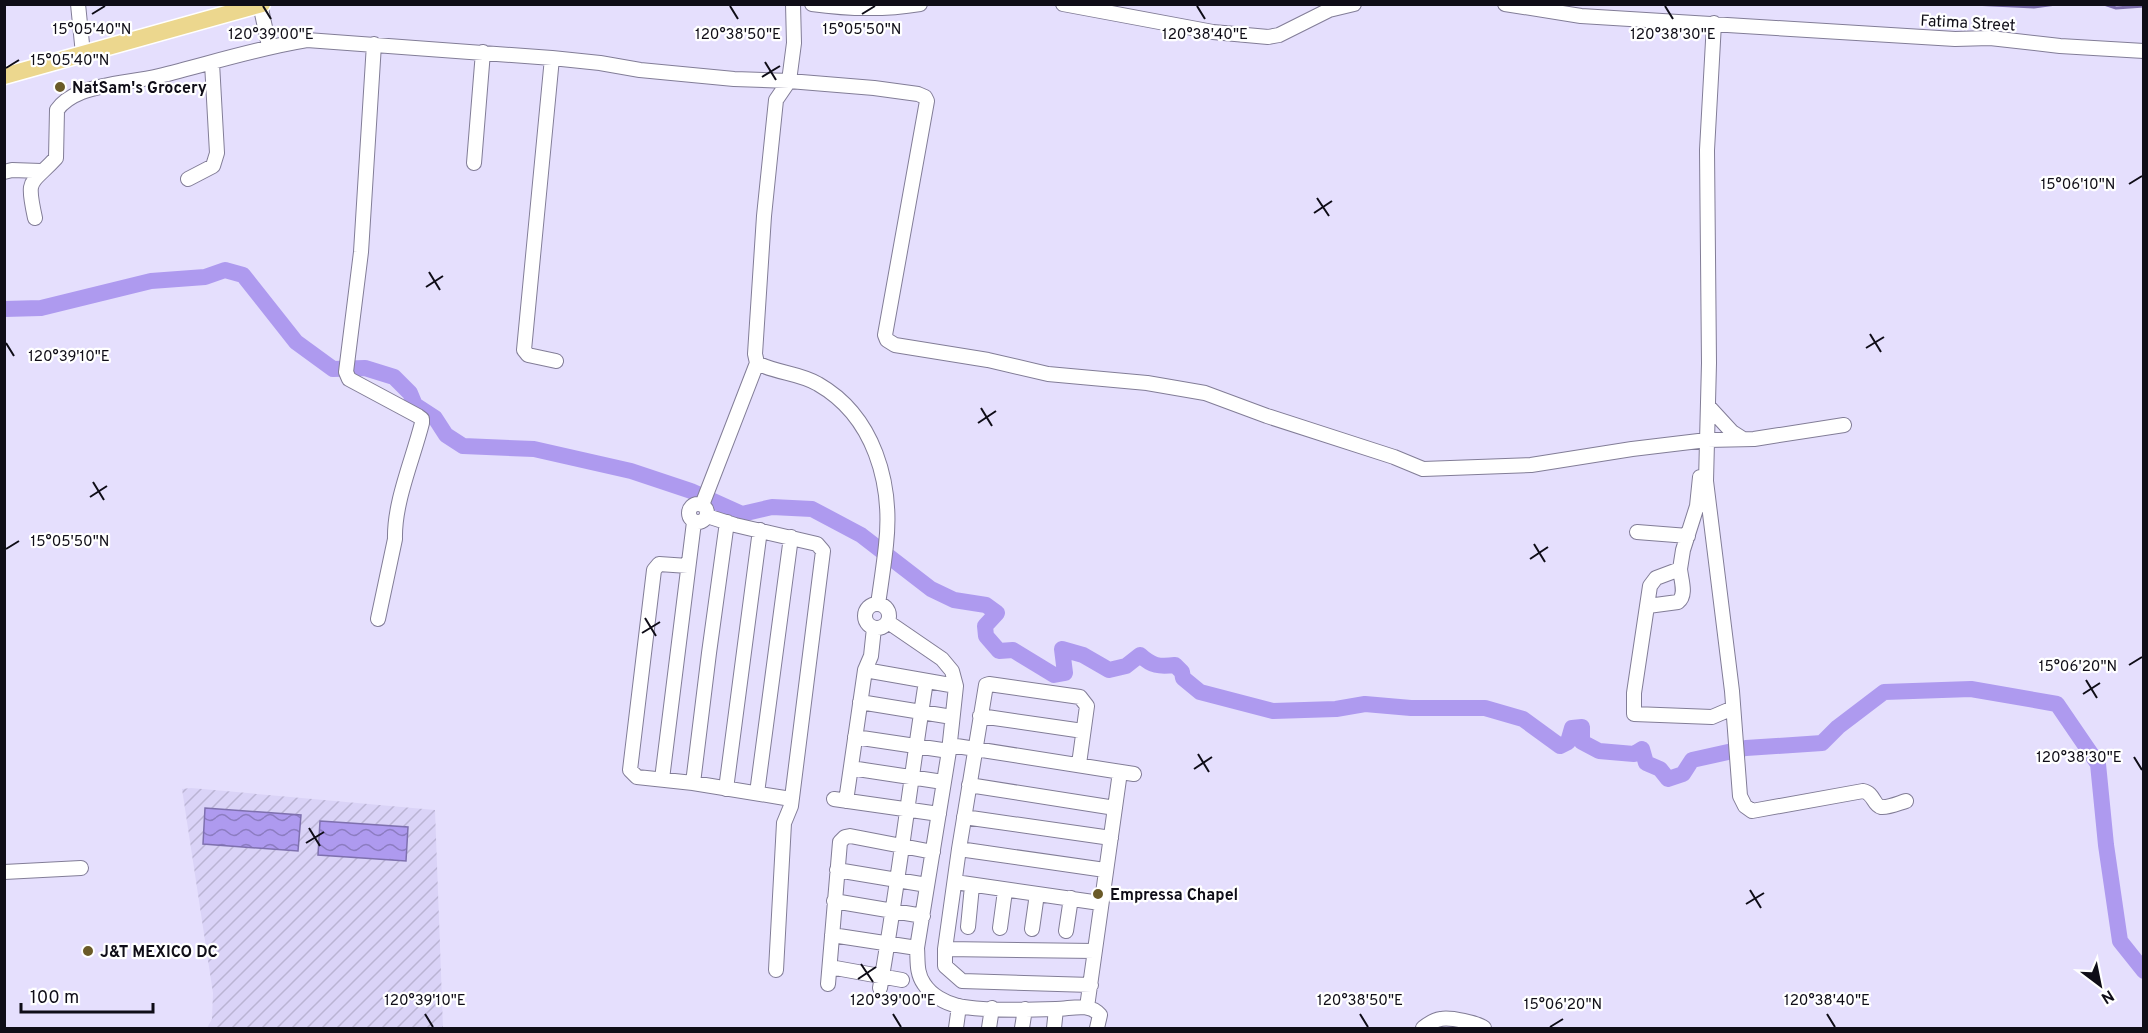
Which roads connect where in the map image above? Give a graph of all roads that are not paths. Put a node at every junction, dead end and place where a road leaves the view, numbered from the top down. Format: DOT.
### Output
graph roads {
  1 [pos="78,4"];
  2 [pos="793,4"];
  3 [pos="812,4"];
  4 [pos="920,4"];
  5 [pos="1063,4"];
  6 [pos="1354,4"];
  7 [pos="1505,4"];
  8 [pos="260,5"];
  9 [pos="226,7"];
  10 [pos="1098,8"];
  11 [pos="1714,23"];
  12 [pos="374,44"];
  13 [pos="269,46"];
  14 [pos="82,48"];
  15 [pos="2144,51"];
  16 [pos="483,52"];
  17 [pos="552,58"];
  18 [pos="212,63"];
  19 [pos="4,67"];
  20 [pos="4,76"];
  21 [pos="789,81"];
  22 [pos="474,163"];
  23 [pos="42,171"];
  24 [pos="4,172"];
  25 [pos="188,179"];
  26 [pos="35,218"];
  27 [pos="556,361"];
  28 [pos="757,363"];
  29 [pos="1709,407"];
  30 [pos="1844,425"];
  31 [pos="1707,440"];
  32 [pos="1743,440"];
  33 [pos="1706,462"];
  34 [pos="701,511"];
  35 [pos="727,522"];
  36 [pos="760,530"];
  37 [pos="1637,532"];
  38 [pos="1688,536"];
  39 [pos="791,537"];
  40 [pos="688,566"];
  41 [pos="1680,569"];
  42 [pos="878,604"];
  43 [pos="1648,606"];
  44 [pos="378,619"];
  45 [pos="888,622"];
  46 [pos="871,626"];
  47 [pos="865,669"];
  48 [pos="926,681"];
  49 [pos="956,686"];
  50 [pos="860,702"];
  51 [pos="1733,708"];
  52 [pos="921,712"];
  53 [pos="980,716"];
  54 [pos="952,717"];
  55 [pos="1083,731"];
  56 [pos="855,737"];
  57 [pos="916,746"];
  58 [pos="949,748"];
  59 [pos="976,748"];
  60 [pos="1079,764"];
  61 [pos="851,768"];
  62 [pos="663,778"];
  63 [pos="912,778"];
  64 [pos="943,782"];
  65 [pos="693,783"];
  66 [pos="969,785"];
  67 [pos="726,789"];
  68 [pos="757,793"];
  69 [pos="791,799"];
  70 [pos="1906,801"];
  71 [pos="1115,808"];
  72 [pos="908,810"];
  73 [pos="939,814"];
  74 [pos="964,817"];
  75 [pos="1111,838"];
  76 [pos="901,846"];
  77 [pos="959,849"];
  78 [pos="933,852"];
  79 [pos="81,868"];
  80 [pos="837,870"];
  81 [pos="1105,870"];
  82 [pos="4,872"];
  83 [pos="896,879"];
  84 [pos="955,882"];
  85 [pos="927,885"];
  86 [pos="972,886"];
  87 [pos="1005,891"];
  88 [pos="1037,894"];
  89 [pos="1071,898"];
  90 [pos="834,901"];
  91 [pos="1100,903"];
  92 [pos="892,912"];
  93 [pos="923,916"];
  94 [pos="968,927"];
  95 [pos="1000,928"];
  96 [pos="1032,929"];
  97 [pos="1066,931"];
  98 [pos="832,935"];
  99 [pos="887,943"];
  100 [pos="917,948"];
  101 [pos="945,949"];
  102 [pos="1095,951"];
  103 [pos="830,967"];
  104 [pos="776,970"];
  105 [pos="902,980"];
  106 [pos="881,982"];
  107 [pos="828,984"];
  108 [pos="1091,985"];
  109 [pos="959,1006"];
  110 [pos="1087,1007"];
  111 [pos="992,1008"];
  112 [pos="1025,1008"];
  113 [pos="1056,1009"];
  114 [pos="956,1029"];
  115 [pos="989,1029"];
  116 [pos="1023,1029"];
  117 [pos="1054,1029"];
  118 [pos="1097,1029"];
  119 [pos="1423,1029"];
  120 [pos="1484,1029"];
  1 -- 14 [label="street"];
  2 -- 21 [label="street"];
  3 -- 4 [label="street"];
  5 -- 10 [label="street"];
  6 -- 10 [label="street"];
  7 -- 11 [label="street, Fatima Street"];
  8 -- 9 [label="main road"];
  8 -- 13 [label="street"];
  9 -- 14 [label="main road"];
  11 -- 15 [label="street, Fatima Street"];
  11 -- 29 [label="street"];
  12 -- 13 [label="street"];
  12 -- 16 [label="street"];
  12 -- 44 [label="street"];
  13 -- 18 [label="street"];
  14 -- 19 [label="main road"];
  14 -- 20 [label="main road"];
  16 -- 17 [label="street"];
  16 -- 22 [label="street"];
  17 -- 21 [label="street"];
  17 -- 27 [label="street"];
  18 -- 23 [label="street"];
  18 -- 25 [label="street"];
  21 -- 28 [label="street"];
  21 -- 31 [label="street"];
  23 -- 24 [label="street"];
  23 -- 26 [label="street"];
  28 -- 34 [label="street"];
  28 -- 42 [label="street"];
  29 -- 31 [label="street"];
  29 -- 32 [label="street"];
  30 -- 32 [label="street"];
  31 -- 32 [label="street"];
  31 -- 33 [label="street"];
  33 -- 38 [label="street"];
  33 -- 51 [label="street"];
  34 -- 35 [label="street"];
  34 -- 40 [label="street"];
  35 -- 36 [label="street"];
  35 -- 65 [label="street"];
  36 -- 39 [label="street"];
  36 -- 67 [label="street"];
  37 -- 38 [label="street"];
  38 -- 41 [label="street"];
  39 -- 68 [label="street"];
  39 -- 69 [label="street"];
  40 -- 62 [label="street"];
  40 -- 62 [label="street"];
  41 -- 43 [label="street"];
  41 -- 43 [label="street"];
  42 -- 45 [label="street"];
  42 -- 46 [label="street"];
  43 -- 51 [label="street"];
  45 -- 46 [label="street"];
  45 -- 49 [label="street"];
  46 -- 47 [label="street"];
  47 -- 48 [label="street"];
  47 -- 50 [label="street"];
  48 -- 49 [label="street"];
  48 -- 52 [label="street"];
  49 -- 54 [label="street"];
  50 -- 52 [label="street"];
  50 -- 56 [label="street"];
  51 -- 70 [label="street"];
  52 -- 54 [label="street"];
  52 -- 57 [label="street"];
  53 -- 55 [label="street"];
  53 -- 55 [label="street"];
  53 -- 59 [label="street"];
  54 -- 58 [label="street"];
  55 -- 60 [label="street"];
  56 -- 57 [label="street"];
  56 -- 61 [label="street"];
  57 -- 58 [label="street"];
  57 -- 63 [label="street"];
  58 -- 59 [label="street"];
  58 -- 64 [label="street"];
  59 -- 60 [label="street"];
  59 -- 66 [label="street"];
  60 -- 71 [label="street"];
  61 -- 63 [label="street"];
  61 -- 72 [label="street"];
  62 -- 65 [label="street"];
  63 -- 64 [label="street"];
  63 -- 72 [label="street"];
  64 -- 73 [label="street"];
  65 -- 67 [label="street"];
  66 -- 71 [label="street"];
  66 -- 74 [label="street"];
  67 -- 68 [label="street"];
  68 -- 69 [label="street"];
  69 -- 104 [label="street"];
  71 -- 75 [label="street"];
  72 -- 73 [label="street"];
  72 -- 76 [label="street"];
  73 -- 78 [label="street"];
  74 -- 75 [label="street"];
  74 -- 77 [label="street"];
  75 -- 81 [label="street"];
  76 -- 78 [label="street"];
  76 -- 80 [label="street"];
  76 -- 83 [label="street"];
  77 -- 81 [label="street"];
  77 -- 84 [label="street"];
  78 -- 85 [label="street"];
  79 -- 82 [label="street"];
  80 -- 83 [label="street"];
  80 -- 90 [label="street"];
  81 -- 91 [label="street"];
  83 -- 85 [label="street"];
  83 -- 92 [label="street"];
  84 -- 86 [label="street"];
  84 -- 101 [label="street"];
  85 -- 93 [label="street"];
  86 -- 87 [label="street"];
  86 -- 94 [label="street"];
  87 -- 88 [label="street"];
  87 -- 95 [label="street"];
  88 -- 89 [label="street"];
  88 -- 96 [label="street"];
  89 -- 91 [label="street"];
  89 -- 97 [label="street"];
  90 -- 92 [label="street"];
  90 -- 98 [label="street"];
  91 -- 102 [label="street"];
  92 -- 93 [label="street"];
  92 -- 99 [label="street"];
  93 -- 100 [label="street"];
  98 -- 99 [label="street"];
  98 -- 103 [label="street"];
  99 -- 100 [label="street"];
  99 -- 106 [label="street"];
  100 -- 109 [label="street"];
  101 -- 102 [label="street"];
  101 -- 108 [label="street"];
  102 -- 108 [label="street"];
  103 -- 106 [label="street"];
  103 -- 107 [label="street"];
  105 -- 106 [label="street"];
  108 -- 110 [label="street"];
  109 -- 111 [label="street"];
  109 -- 114 [label="street"];
  110 -- 113 [label="street"];
  110 -- 118 [label="street"];
  111 -- 112 [label="street"];
  111 -- 115 [label="street"];
  112 -- 113 [label="street"];
  112 -- 116 [label="street"];
  113 -- 117 [label="street"];
  119 -- 120 [label="street"];
}
